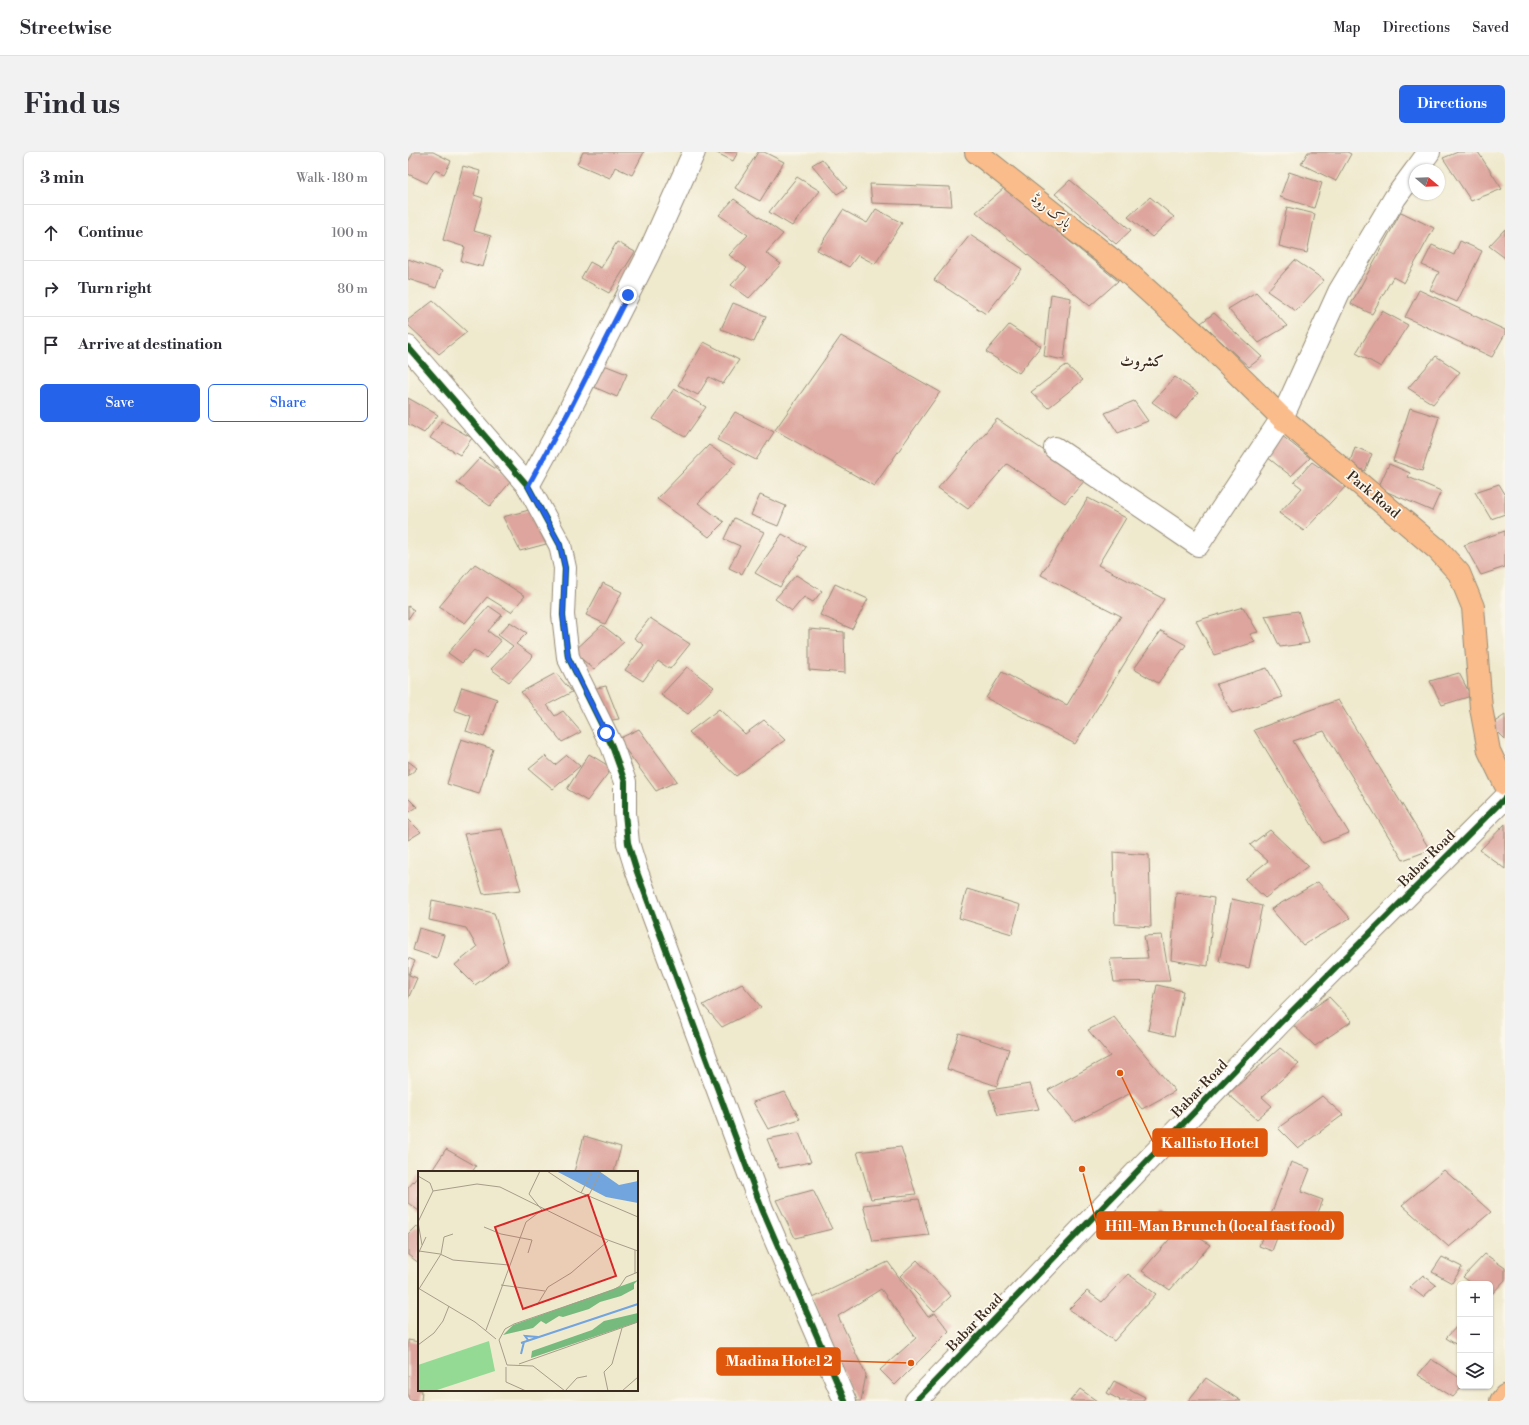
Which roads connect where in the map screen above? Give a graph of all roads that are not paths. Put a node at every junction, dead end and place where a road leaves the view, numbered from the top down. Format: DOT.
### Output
graph roads {
  1 [pos="694,152"];
  2 [pos="1429,152"];
  3 [pos="984,155"];
  4 [pos="1421,164"];
  5 [pos="1409,180"];
  6 [pos="1125,270"];
  7 [pos="408,347"];
  8 [pos="1282,418"];
  9 [pos="1055,448"];
  10 [pos="528,486"];
  11 [pos="1505,784"];
  12 [pos="1505,798"];
  13 [pos="1505,1396"];
  14 [pos="845,1401"];
  15 [pos="916,1401"];
  16 [pos="1501,1401"];
  1 -- 10 [label="street"];
  2 -- 4 [label="street"];
  3 -- 6 [label="main road, پارک روڈ"];
  5 -- 8 [label="street"];
  6 -- 8 [label="main road, Park Road"];
  7 -- 10 [label="street"];
  8 -- 9 [label="street"];
  8 -- 11 [label="main road, Park Road"];
  10 -- 14 [label="street"];
  12 -- 15 [label="street, Babar Road"];
  13 -- 16 [label="main road"];
}
